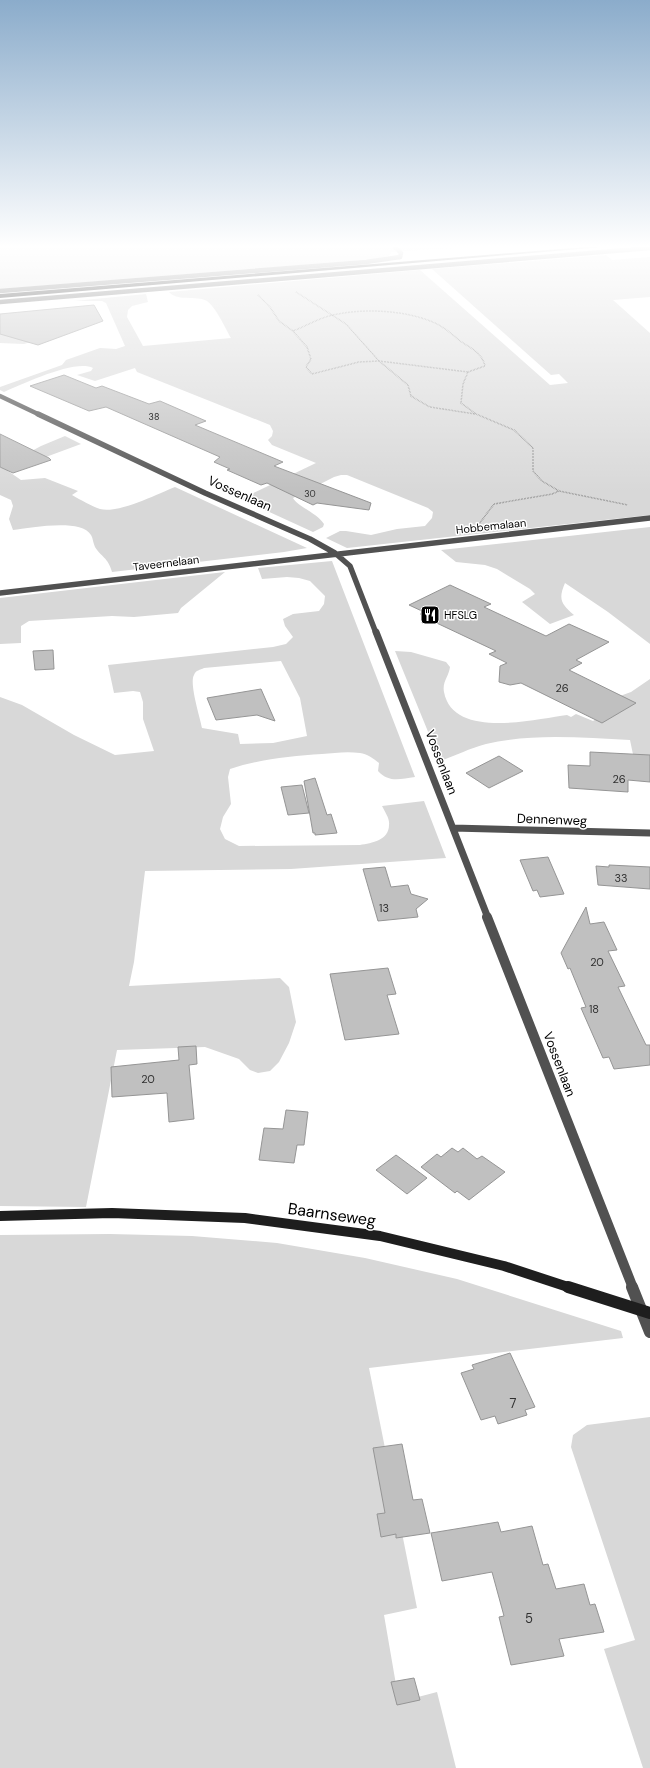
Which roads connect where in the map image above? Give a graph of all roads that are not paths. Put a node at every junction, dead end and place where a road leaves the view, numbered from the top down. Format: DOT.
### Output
graph roads {
  1 [pos="0,396"];
  2 [pos="650,518"];
  3 [pos="335,553"];
  4 [pos="0,592"];
  5 [pos="452,828"];
  6 [pos="650,834"];
  7 [pos="0,1216"];
  8 [pos="645,1311"];
  9 [pos="650,1332"];
  1 -- 3 [label="street, Vossenlaan"];
  2 -- 3 [label="street, Hobbemalaan"];
  3 -- 4 [label="street, Taveernelaan"];
  3 -- 5 [label="street, Vossenlaan"];
  5 -- 6 [label="street, Dennenweg"];
  5 -- 8 [label="street, Vossenlaan"];
  7 -- 8 [label="street, Baarnseweg"];
  8 -- 9 [label="street, Vossenlaan"];
}
